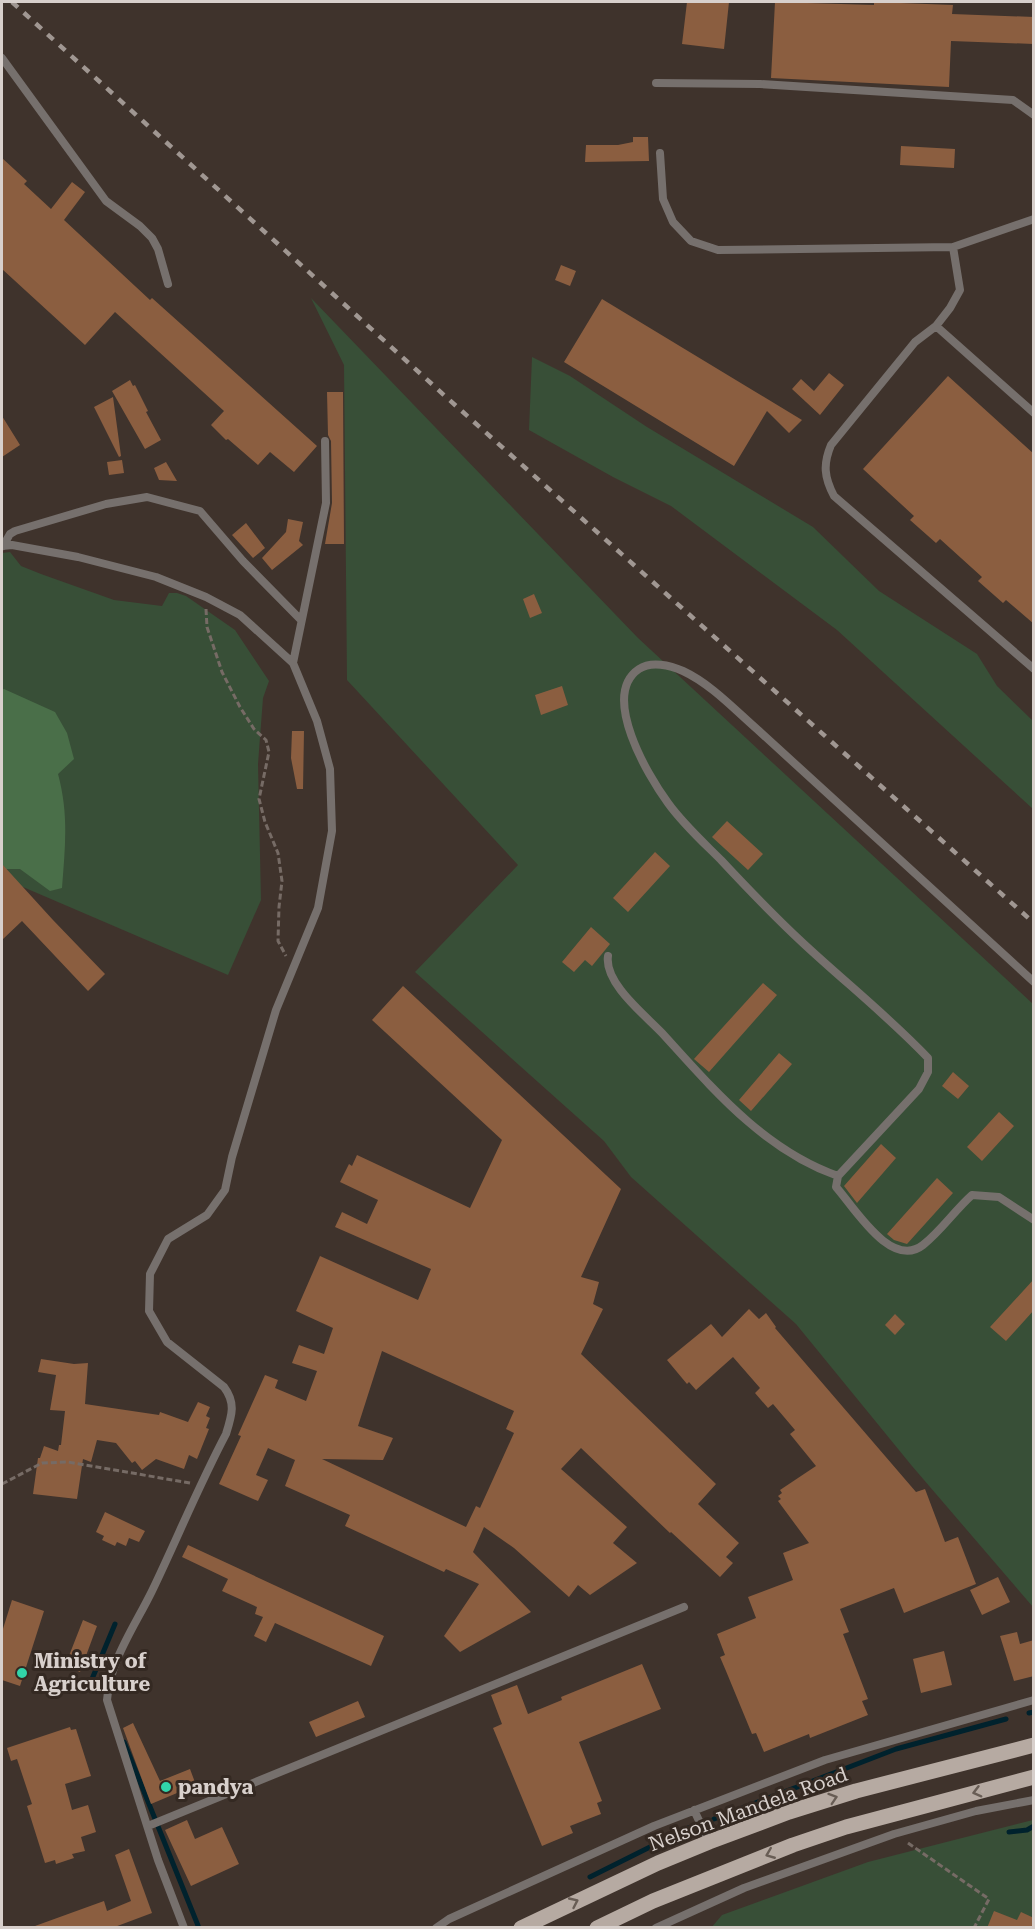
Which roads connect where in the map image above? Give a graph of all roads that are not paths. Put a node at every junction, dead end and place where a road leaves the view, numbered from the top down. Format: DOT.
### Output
graph roads {
  1 [pos="2,58"];
  2 [pos="656,82"];
  3 [pos="1034,115"];
  4 [pos="660,153"];
  5 [pos="1034,219"];
  6 [pos="953,247"];
  7 [pos="168,284"];
  8 [pos="936,326"];
  9 [pos="1034,412"];
  10 [pos="326,441"];
  11 [pos="2,546"];
  12 [pos="301,620"];
  13 [pos="293,663"];
  14 [pos="1034,669"];
  15 [pos="608,956"];
  16 [pos="1034,982"];
  17 [pos="838,1176"];
  18 [pos="1034,1220"];
  19 [pos="684,1607"];
  20 [pos="1034,1700"];
  21 [pos="1034,1745"];
  22 [pos="1034,1777"];
  23 [pos="1034,1800"];
  24 [pos="694,1810"];
  25 [pos="148,1826"];
  26 [pos="709,1842"];
  27 [pos="184,1928"];
  28 [pos="436,1928"];
  29 [pos="521,1928"];
  30 [pos="597,1928"];
  31 [pos="656,1928"];
  1 -- 7 [label="lane"];
  2 -- 3 [label="lane"];
  4 -- 6 [label="lane"];
  5 -- 6 [label="lane"];
  6 -- 8 [label="lane"];
  8 -- 9 [label="lane"];
  8 -- 14 [label="lane"];
  10 -- 12 [label="lane"];
  11 -- 12 [label="lane"];
  11 -- 13 [label="lane"];
  12 -- 13 [label="lane"];
  13 -- 25 [label="lane"];
  15 -- 17 [label="lane"];
  16 -- 17 [label="lane"];
  17 -- 18 [label="lane"];
  19 -- 25 [label="lane"];
  20 -- 24 [label="lane"];
  26 -- 21 [label="main road, Nelson Mandela Road, one-way"];
  22 -- 30 [label="main road, one-way"];
  23 -- 31 [label="lane"];
  24 -- 26 [label="lane"];
  24 -- 28 [label="lane"];
  25 -- 27 [label="lane"];
  29 -- 26 [label="main road, Nelson Mandela Road, one-way"];
}
